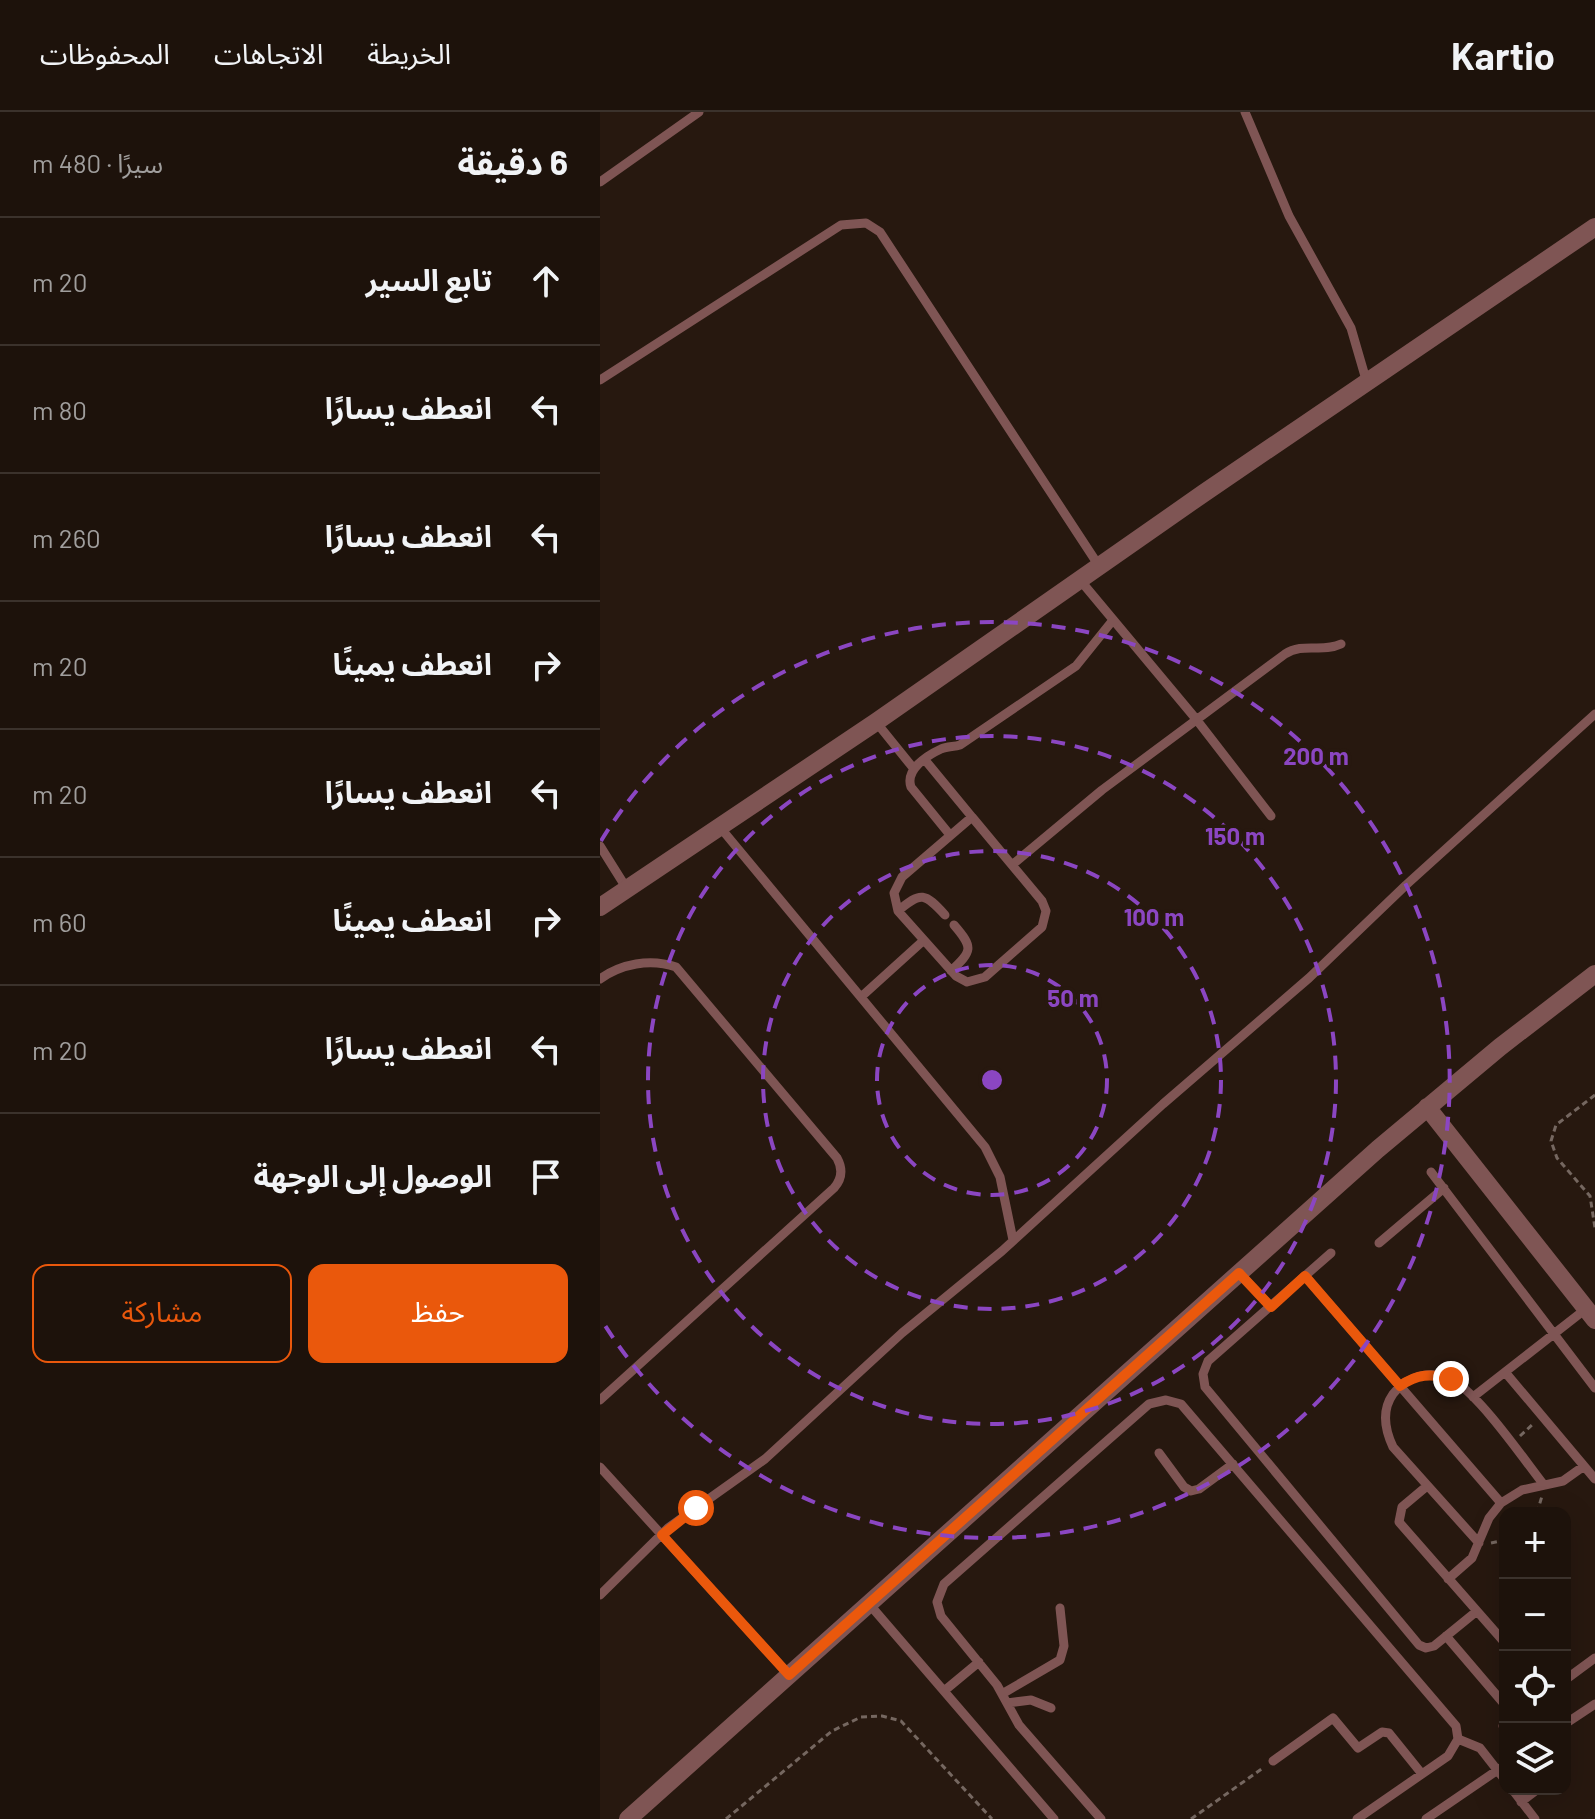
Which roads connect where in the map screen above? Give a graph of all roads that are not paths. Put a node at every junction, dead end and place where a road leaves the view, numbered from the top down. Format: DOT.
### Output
graph roads {
  1 [pos="699,112"];
  2 [pos="1245,112"];
  3 [pos="600,182"];
  4 [pos="1595,227"];
  5 [pos="600,380"];
  6 [pos="1367,383"];
  7 [pos="1099,566"];
  8 [pos="1080,580"];
  9 [pos="1113,620"];
  10 [pos="1341,644"];
  11 [pos="1595,714"];
  12 [pos="1196,719"];
  13 [pos="876,722"];
  14 [pos="925,760"];
  15 [pos="914,769"];
  16 [pos="1271,816"];
  17 [pos="972,817"];
  18 [pos="719,826"];
  19 [pos="950,835"];
  20 [pos="600,846"];
  21 [pos="1012,865"];
  22 [pos="627,889"];
  23 [pos="600,907"];
  24 [pos="898,911"];
  25 [pos="945,915"];
  26 [pos="954,925"];
  27 [pos="924,940"];
  28 [pos="951,971"];
  29 [pos="1595,974"];
  30 [pos="600,979"];
  31 [pos="861,997"];
  32 [pos="1427,1107"];
  33 [pos="1431,1172"];
  34 [pos="1444,1188"];
  35 [pos="1013,1240"];
  36 [pos="1379,1243"];
  37 [pos="1331,1253"];
  38 [pos="1239,1273"];
  39 [pos="1305,1276"];
  40 [pos="1271,1307"];
  41 [pos="1591,1314"];
  42 [pos="1554,1334"];
  43 [pos="1505,1372"];
  44 [pos="1400,1386"];
  45 [pos="1595,1388"];
  46 [pos="1473,1397"];
  47 [pos="600,1400"];
  48 [pos="1159,1453"];
  49 [pos="1233,1464"];
  50 [pos="1584,1466"];
  51 [pos="600,1467"];
  52 [pos="1595,1479"];
  53 [pos="1544,1485"];
  54 [pos="1427,1486"];
  55 [pos="1501,1503"];
  56 [pos="662,1535"];
  57 [pos="1479,1543"];
  58 [pos="1448,1579"];
  59 [pos="600,1595"];
  60 [pos="870,1605"];
  61 [pos="1060,1608"];
  62 [pos="1477,1611"];
  63 [pos="1446,1636"];
  64 [pos="1499,1636"];
  65 [pos="1595,1658"];
  66 [pos="979,1662"];
  67 [pos="789,1675"];
  68 [pos="1571,1676"];
  69 [pos="944,1691"];
  70 [pos="1005,1698"];
  71 [pos="1499,1698"];
  72 [pos="1595,1704"];
  73 [pos="1051,1708"];
  74 [pos="1566,1723"];
  75 [pos="1458,1739"];
  76 [pos="1273,1761"];
  77 [pos="1499,1765"];
  78 [pos="1499,1768"];
  79 [pos="1422,1774"];
  80 [pos="1516,1795"];
  81 [pos="1530,1795"];
  82 [pos="1521,1802"];
  83 [pos="628,1819"];
  84 [pos="1054,1819"];
  85 [pos="1101,1819"];
  86 [pos="1357,1819"];
  87 [pos="1426,1819"];
  88 [pos="1535,1819"];
  1 -- 3 [label="lane"];
  2 -- 6 [label="lane"];
  4 -- 6 [label="street"];
  5 -- 7 [label="lane"];
  6 -- 7 [label="street"];
  7 -- 8 [label="street"];
  8 -- 9 [label="lane"];
  8 -- 13 [label="street"];
  9 -- 12 [label="lane"];
  9 -- 14 [label="lane"];
  10 -- 12 [label="lane"];
  11 -- 35 [label="lane"];
  12 -- 16 [label="lane"];
  12 -- 21 [label="lane"];
  13 -- 15 [label="lane"];
  13 -- 18 [label="street"];
  14 -- 15 [label="lane"];
  14 -- 17 [label="lane"];
  15 -- 19 [label="lane"];
  17 -- 19 [label="lane"];
  17 -- 21 [label="lane"];
  18 -- 22 [label="street"];
  18 -- 31 [label="lane"];
  19 -- 24 [label="lane"];
  20 -- 22 [label="lane"];
  21 -- 28 [label="lane"];
  22 -- 23 [label="street"];
  24 -- 25 [label="lane"];
  24 -- 27 [label="lane"];
  26 -- 28 [label="lane"];
  27 -- 28 [label="lane"];
  27 -- 31 [label="lane"];
  29 -- 32 [label="street"];
  30 -- 47 [label="lane"];
  31 -- 35 [label="lane"];
  32 -- 38 [label="street"];
  32 -- 41 [label="street"];
  33 -- 34 [label="lane"];
  34 -- 36 [label="lane"];
  34 -- 42 [label="lane"];
  35 -- 56 [label="lane"];
  37 -- 39 [label="lane"];
  38 -- 40 [label="lane"];
  38 -- 60 [label="street"];
  39 -- 40 [label="lane"];
  39 -- 44 [label="lane"];
  40 -- 63 [label="lane"];
  41 -- 42 [label="lane"];
  42 -- 43 [label="lane"];
  42 -- 45 [label="lane"];
  43 -- 46 [label="lane"];
  43 -- 50 [label="lane"];
  44 -- 46 [label="lane"];
  44 -- 54 [label="lane"];
  44 -- 55 [label="lane"];
  46 -- 53 [label="lane"];
  48 -- 49 [label="lane"];
  49 -- 66 [label="lane"];
  49 -- 75 [label="lane"];
  50 -- 52 [label="lane"];
  50 -- 53 [label="lane"];
  51 -- 56 [label="lane"];
  53 -- 55 [label="lane"];
  54 -- 57 [label="lane"];
  54 -- 58 [label="lane"];
  55 -- 57 [label="lane"];
  56 -- 59 [label="lane"];
  56 -- 67 [label="lane"];
  57 -- 58 [label="lane"];
  58 -- 62 [label="lane"];
  60 -- 67 [label="street"];
  60 -- 69 [label="lane"];
  61 -- 70 [label="lane"];
  62 -- 63 [label="lane"];
  62 -- 64 [label="lane"];
  63 -- 71 [label="lane"];
  65 -- 68 [label="lane"];
  66 -- 69 [label="lane"];
  66 -- 70 [label="lane"];
  67 -- 83 [label="street"];
  69 -- 84 [label="lane"];
  70 -- 73 [label="lane"];
  70 -- 85 [label="lane"];
  72 -- 74 [label="lane"];
  75 -- 77 [label="lane"];
  75 -- 79 [label="lane"];
  76 -- 79 [label="lane"];
  78 -- 87 [label="lane"];
  79 -- 86 [label="lane"];
  80 -- 82 [label="lane"];
  81 -- 82 [label="lane"];
  82 -- 88 [label="lane"];
}
